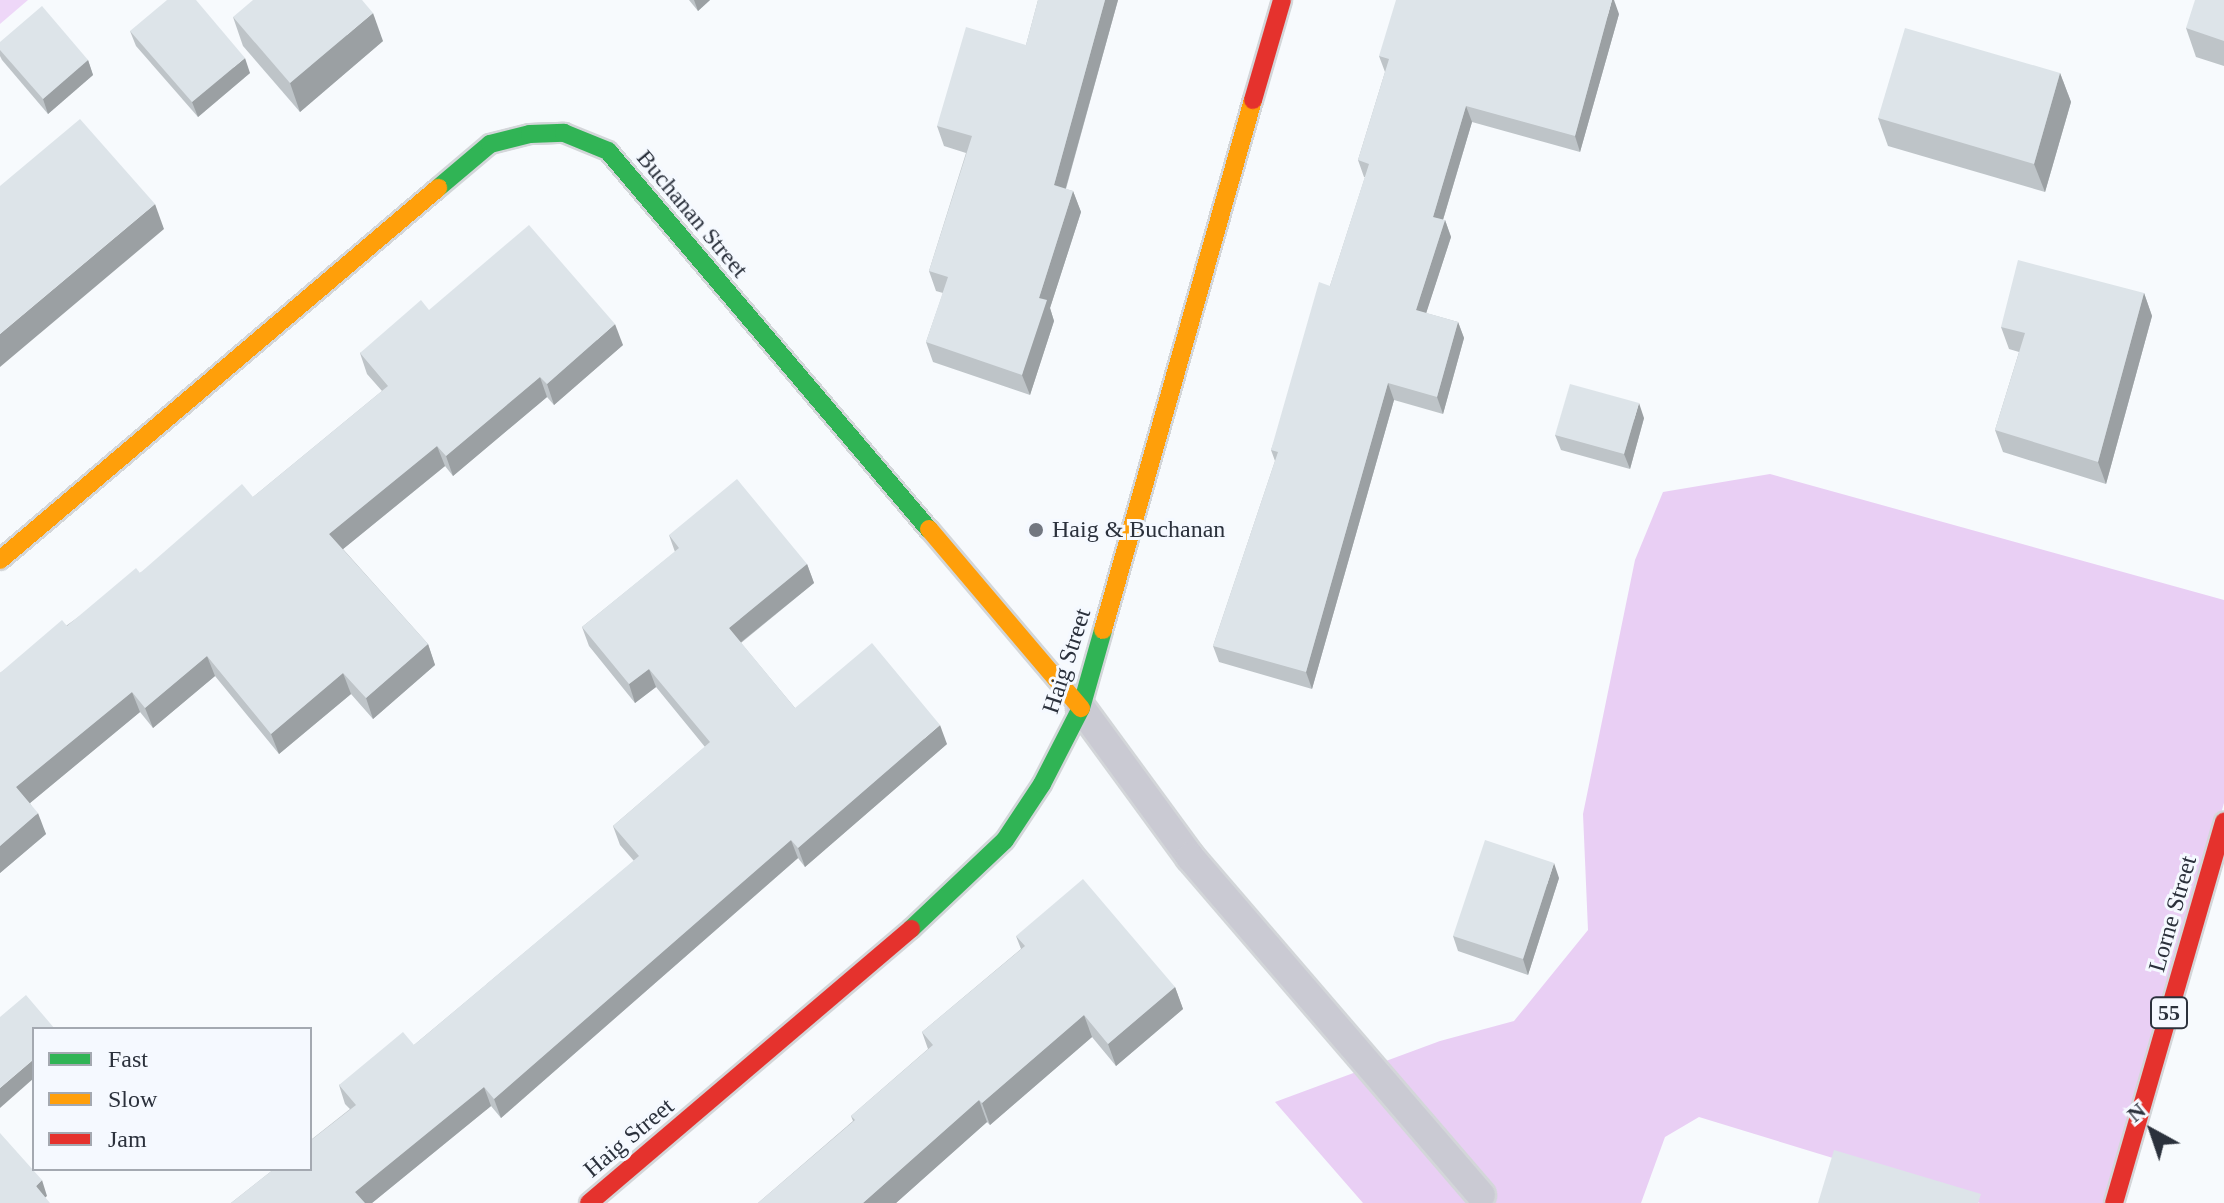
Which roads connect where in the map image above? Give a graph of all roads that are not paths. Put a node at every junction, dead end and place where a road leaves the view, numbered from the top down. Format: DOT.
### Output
graph roads {
  1 [pos="1282,0"];
  2 [pos="0,560"];
  3 [pos="1081,708"];
  4 [pos="2224,822"];
  5 [pos="1481,1195"];
  6 [pos="589,1203"];
  7 [pos="2114,1203"];
  1 -- 3 [label="street, Haig Street"];
  2 -- 3 [label="street, Buchanan Street"];
  3 -- 5 [label="lane"];
  3 -- 6 [label="street, Haig Street"];
  4 -- 7 [label="street, Lorne Street / 55"];
}
